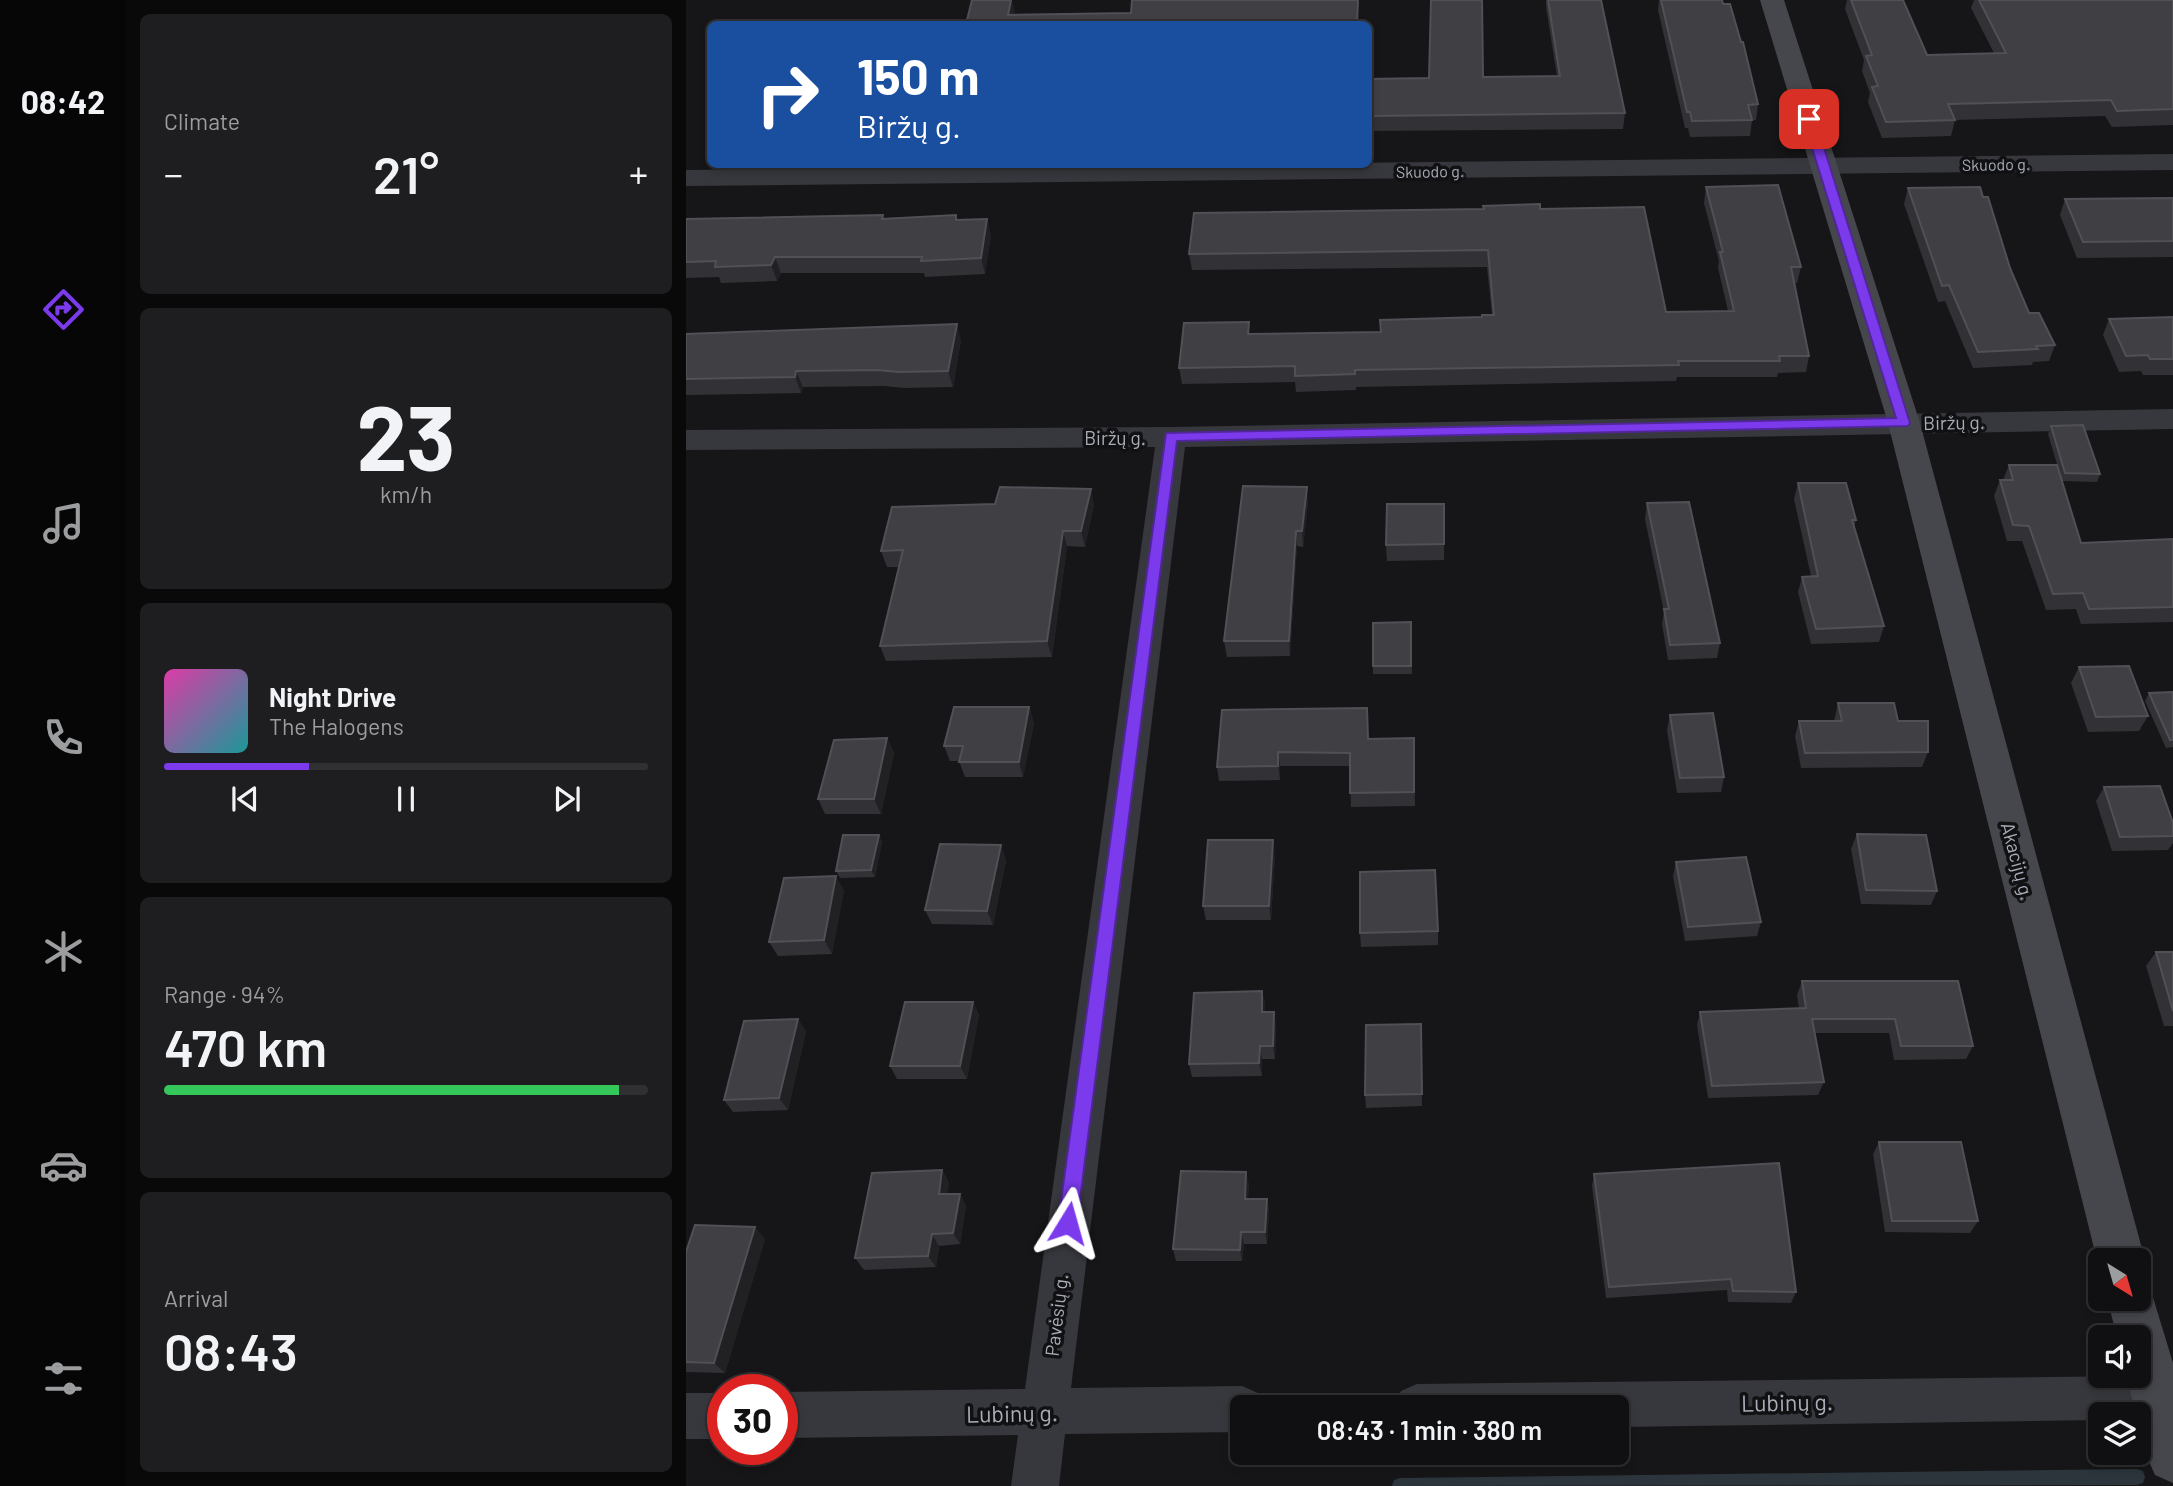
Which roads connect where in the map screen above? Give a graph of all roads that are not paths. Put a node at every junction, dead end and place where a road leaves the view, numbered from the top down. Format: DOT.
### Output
graph roads {
  1 [pos="1772,0"];
  2 [pos="2173,162"];
  3 [pos="1824,167"];
  4 [pos="686,178"];
  5 [pos="2173,419"];
  6 [pos="1904,423"];
  7 [pos="1171,437"];
  8 [pos="686,440"];
  9 [pos="2118,1248"];
  10 [pos="2134,1311"];
  11 [pos="2157,1396"];
  12 [pos="1629,1404"];
  13 [pos="1230,1411"];
  14 [pos="686,1416"];
  15 [pos="707,1416"];
  16 [pos="798,1417"];
  17 [pos="1039,1448"];
  18 [pos="2173,1457"];
  1 -- 3 [label="street, Akacijų g."];
  2 -- 3 [label="street, Skuodo g."];
  3 -- 4 [label="street, Skuodo g."];
  3 -- 6 [label="street, Akacijų g."];
  5 -- 6 [label="street, Biržų g."];
  6 -- 7 [label="street, Biržų g."];
  6 -- 9 [label="street, Akacijų g."];
  7 -- 8 [label="street, Biržų g."];
  7 -- 17 [label="street, Pavėsių g."];
  10 -- 11 [label="street"];
  11 -- 12 [label="street, Lubinų g."];
  11 -- 18 [label="street"];
  13 -- 17 [label="street, Lubinų g."];
  14 -- 15 [label="street"];
  16 -- 17 [label="street, Lubinų g."];
}
